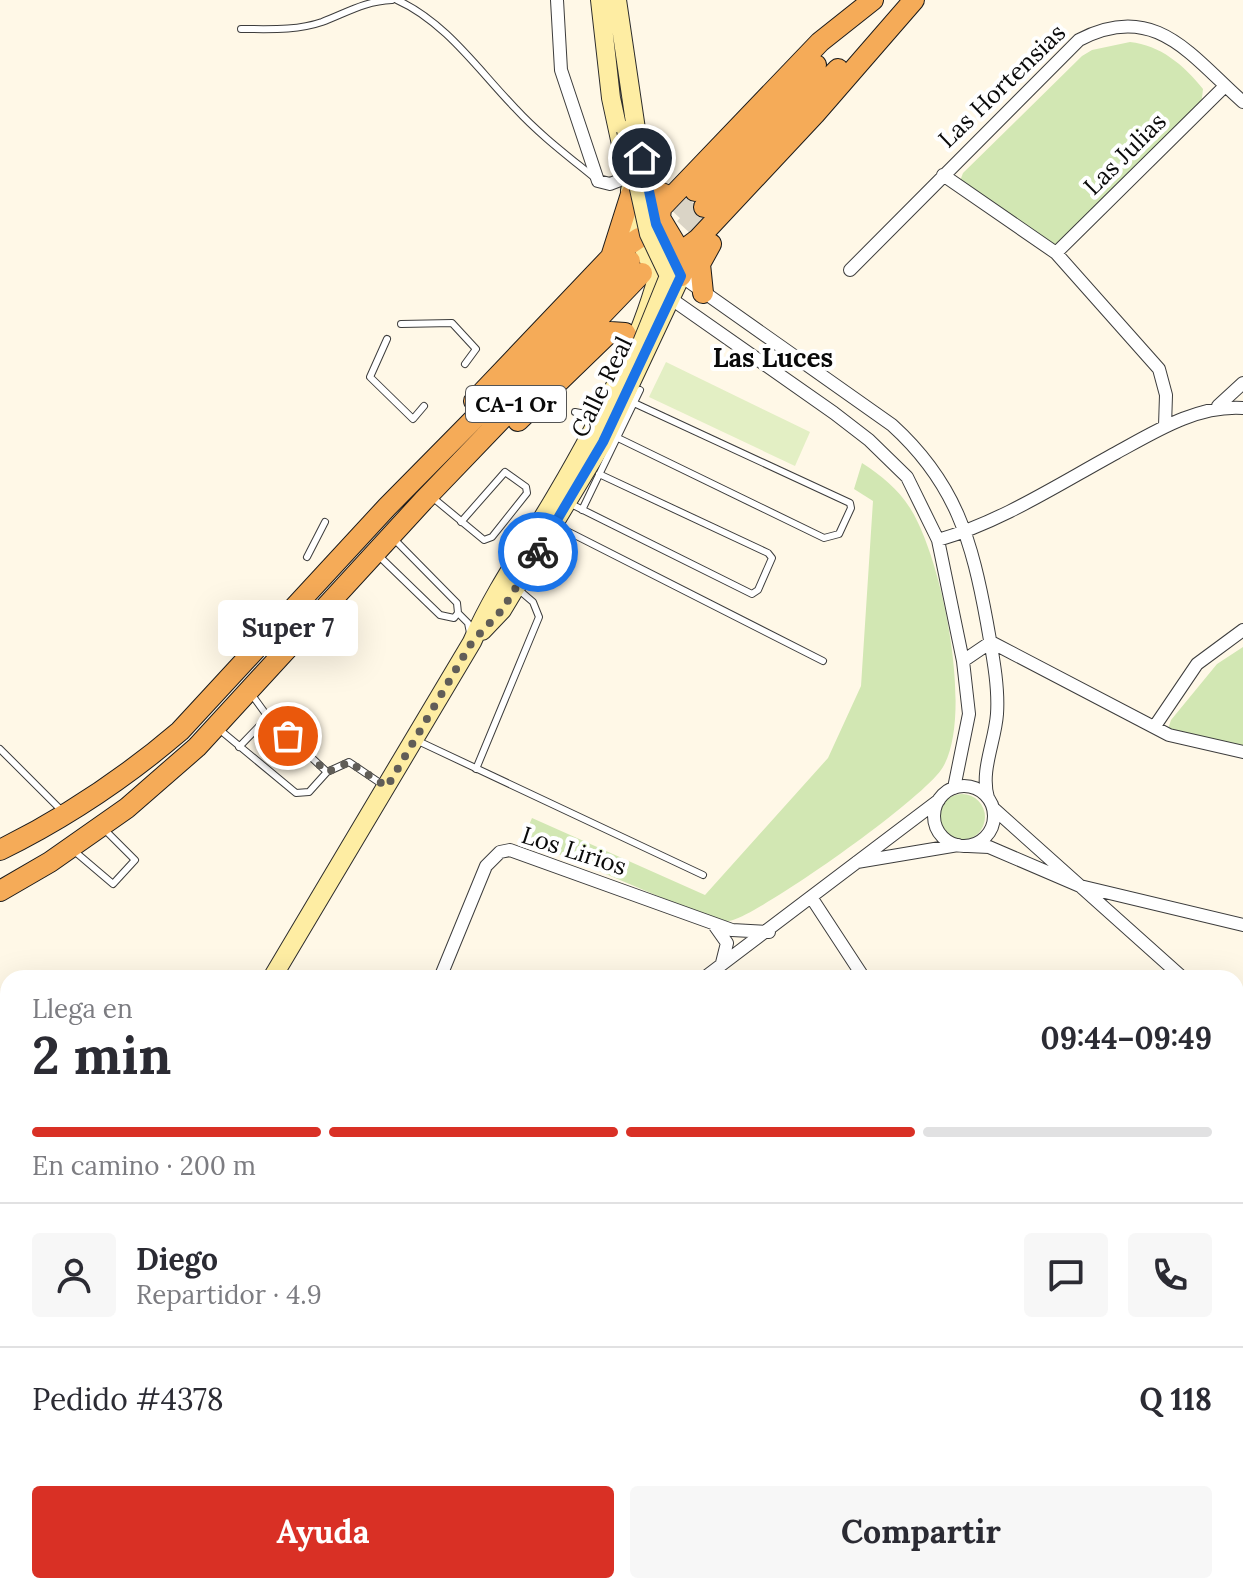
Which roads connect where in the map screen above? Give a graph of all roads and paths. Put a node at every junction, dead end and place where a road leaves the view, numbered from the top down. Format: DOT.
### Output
graph roads {
  1 [pos="395,0"];
  2 [pos="557,0"];
  3 [pos="600,0"];
  4 [pos="874,0"];
  5 [pos="905,0"];
  6 [pos="914,0"];
  7 [pos="617,6"];
  8 [pos="241,29"];
  9 [pos="1225,86"];
  10 [pos="1243,102"];
  11 [pos="815,114"];
  12 [pos="943,175"];
  13 [pos="598,181"];
  14 [pos="635,183"];
  15 [pos="671,197"];
  16 [pos="664,235"];
  17 [pos="639,238"];
  18 [pos="698,239"];
  19 [pos="1056,253"];
  20 [pos="639,268"];
  21 [pos="850,270"];
  22 [pos="681,276"];
  23 [pos="703,293"];
  24 [pos="670,298"];
  25 [pos="401,324"];
  26 [pos="755,327"];
  27 [pos="387,339"];
  28 [pos="742,350"];
  29 [pos="633,352"];
  30 [pos="465,364"];
  31 [pos="1243,383"];
  32 [pos="640,390"];
  33 [pos="634,403"];
  34 [pos="424,406"];
  35 [pos="1218,406"];
  36 [pos="1243,408"];
  37 [pos="575,412"];
  38 [pos="598,417"];
  39 [pos="1165,426"];
  40 [pos="618,438"];
  41 [pos="599,474"];
  42 [pos="427,498"];
  43 [pos="575,506"];
  44 [pos="325,522"];
  45 [pos="461,522"];
  46 [pos="555,525"];
  47 [pos="967,531"];
  48 [pos="392,536"];
  49 [pos="938,540"];
  50 [pos="376,553"];
  51 [pos="307,557"];
  52 [pos="515,588"];
  53 [pos="458,613"];
  54 [pos="1243,630"];
  55 [pos="472,642"];
  56 [pos="991,642"];
  57 [pos="823,661"];
  58 [pos="963,661"];
  59 [pos="249,692"];
  60 [pos="268,717"];
  61 [pos="1155,726"];
  62 [pos="217,727"];
  63 [pos="415,739"];
  64 [pos="239,747"];
  65 [pos="0,749"];
  66 [pos="1243,752"];
  67 [pos="476,769"];
  68 [pos="327,772"];
  69 [pos="387,787"];
  70 [pos="954,788"];
  71 [pos="939,800"];
  72 [pos="991,803"];
  73 [pos="66,814"];
  74 [pos="102,826"];
  75 [pos="4,843"];
  76 [pos="963,845"];
  77 [pos="70,848"];
  78 [pos="854,862"];
  79 [pos="703,875"];
  80 [pos="1080,886"];
  81 [pos="0,891"];
  82 [pos="811,897"];
  83 [pos="709,922"];
  84 [pos="1243,925"];
  85 [pos="769,932"];
  86 [pos="721,966"];
  87 [pos="277,970"];
  88 [pos="443,970"];
  89 [pos="715,970"];
  90 [pos="859,970"];
  91 [pos="1174,970"];
  1 -- 8 [label="lane"];
  1 -- 13 [label="lane"];
  2 -- 13 [label="street"];
  3 -- 14 [label="main road"];
  4 -- 5 [label="highway"];
  4 -- 15 [label="highway"];
  6 -- 11 [label="highway"];
  7 -- 14 [label="main road"];
  7 -- 29 [label="main road, bridge"];
  9 -- 10 [label="street, Las Hortensias"];
  9 -- 12 [label="street, Las Hortensias"];
  9 -- 19 [label="street, Las Julias"];
  11 -- 18 [label="highway"];
  11 -- 23 [label="highway"];
  12 -- 19 [label="street"];
  12 -- 21 [label="street, Las Hortensias"];
  13 -- 14 [label="street"];
  14 -- 15 [label="highway"];
  14 -- 16 [label="main road"];
  14 -- 17 [label="main road"];
  14 -- 20 [label="highway"];
  15 -- 16 [label="highway"];
  16 -- 18 [label="highway"];
  16 -- 20 [label="main road, Calle Real"];
  16 -- 22 [label="main road"];
  17 -- 20 [label="highway"];
  17 -- 20 [label="main road"];
  18 -- 22 [label="highway"];
  19 -- 39 [label="street"];
  20 -- 24 [label="main road"];
  20 -- 29 [label="main road, Calle Real"];
  20 -- 42 [label="highway, CA-1 Or"];
  20 -- 73 [label="highway"];
  22 -- 23 [label="street"];
  22 -- 24 [label="main road, Calle Real"];
  23 -- 26 [label="street"];
  24 -- 28 [label="street"];
  24 -- 43 [label="main road, Calle Real"];
  25 -- 30 [label="lane"];
  26 -- 28 [label="street"];
  26 -- 47 [label="street"];
  27 -- 34 [label="lane"];
  28 -- 49 [label="street"];
  29 -- 38 [label="main road, Calle Real"];
  29 -- 42 [label="highway"];
  29 -- 55 [label="main road"];
  31 -- 35 [label="street"];
  32 -- 33 [label="lane"];
  33 -- 40 [label="lane"];
  33 -- 40 [label="lane"];
  35 -- 36 [label="street"];
  35 -- 39 [label="street"];
  37 -- 38 [label="lane"];
  38 -- 55 [label="main road, Calle Real"];
  39 -- 47 [label="street"];
  40 -- 41 [label="lane"];
  41 -- 43 [label="lane"];
  41 -- 43 [label="lane"];
  42 -- 45 [label="lane"];
  42 -- 48 [label="highway, CA-1 Or"];
  43 -- 46 [label="main road, Calle Real"];
  44 -- 51 [label="lane"];
  45 -- 45 [label="lane"];
  46 -- 52 [label="main road, Calle Real"];
  46 -- 57 [label="lane"];
  47 -- 49 [label="street"];
  47 -- 56 [label="street"];
  48 -- 50 [label="highway, CA-1 Or"];
  48 -- 53 [label="lane"];
  49 -- 58 [label="street"];
  50 -- 53 [label="lane"];
  50 -- 59 [label="highway, CA-1 Or"];
  52 -- 55 [label="main road, Calle Real"];
  52 -- 67 [label="lane"];
  53 -- 55 [label="lane"];
  54 -- 61 [label="street"];
  55 -- 63 [label="main road, Calle Real"];
  56 -- 58 [label="street"];
  56 -- 61 [label="street"];
  56 -- 72 [label="street"];
  58 -- 70 [label="street"];
  59 -- 60 [label="lane"];
  59 -- 62 [label="highway, CA-1 Or"];
  60 -- 64 [label="lane"];
  60 -- 68 [label="lane"];
  61 -- 66 [label="street"];
  62 -- 64 [label="lane"];
  62 -- 74 [label="highway, CA-1 Or"];
  63 -- 67 [label="lane"];
  63 -- 69 [label="main road, Calle Real"];
  64 -- 68 [label="lane"];
  65 -- 73 [label="lane"];
  67 -- 79 [label="lane"];
  68 -- 69 [label="lane"];
  69 -- 87 [label="main road, Calle Real"];
  70 -- 71 [label="street"];
  70 -- 72 [label="street"];
  71 -- 76 [label="street"];
  71 -- 78 [label="street"];
  72 -- 76 [label="street"];
  72 -- 80 [label="street"];
  73 -- 75 [label="highway"];
  74 -- 77 [label="highway, CA-1 Or"];
  74 -- 77 [label="lane"];
  76 -- 78 [label="street"];
  76 -- 80 [label="street"];
  77 -- 81 [label="highway, CA-1 Or"];
  78 -- 82 [label="street"];
  80 -- 84 [label="street"];
  80 -- 91 [label="street"];
  82 -- 85 [label="street"];
  82 -- 90 [label="street"];
  83 -- 85 [label="street, Los Lirios"];
  83 -- 86 [label="street"];
  83 -- 88 [label="street, Los Lirios"];
  85 -- 86 [label="street"];
  86 -- 89 [label="street"];
}
